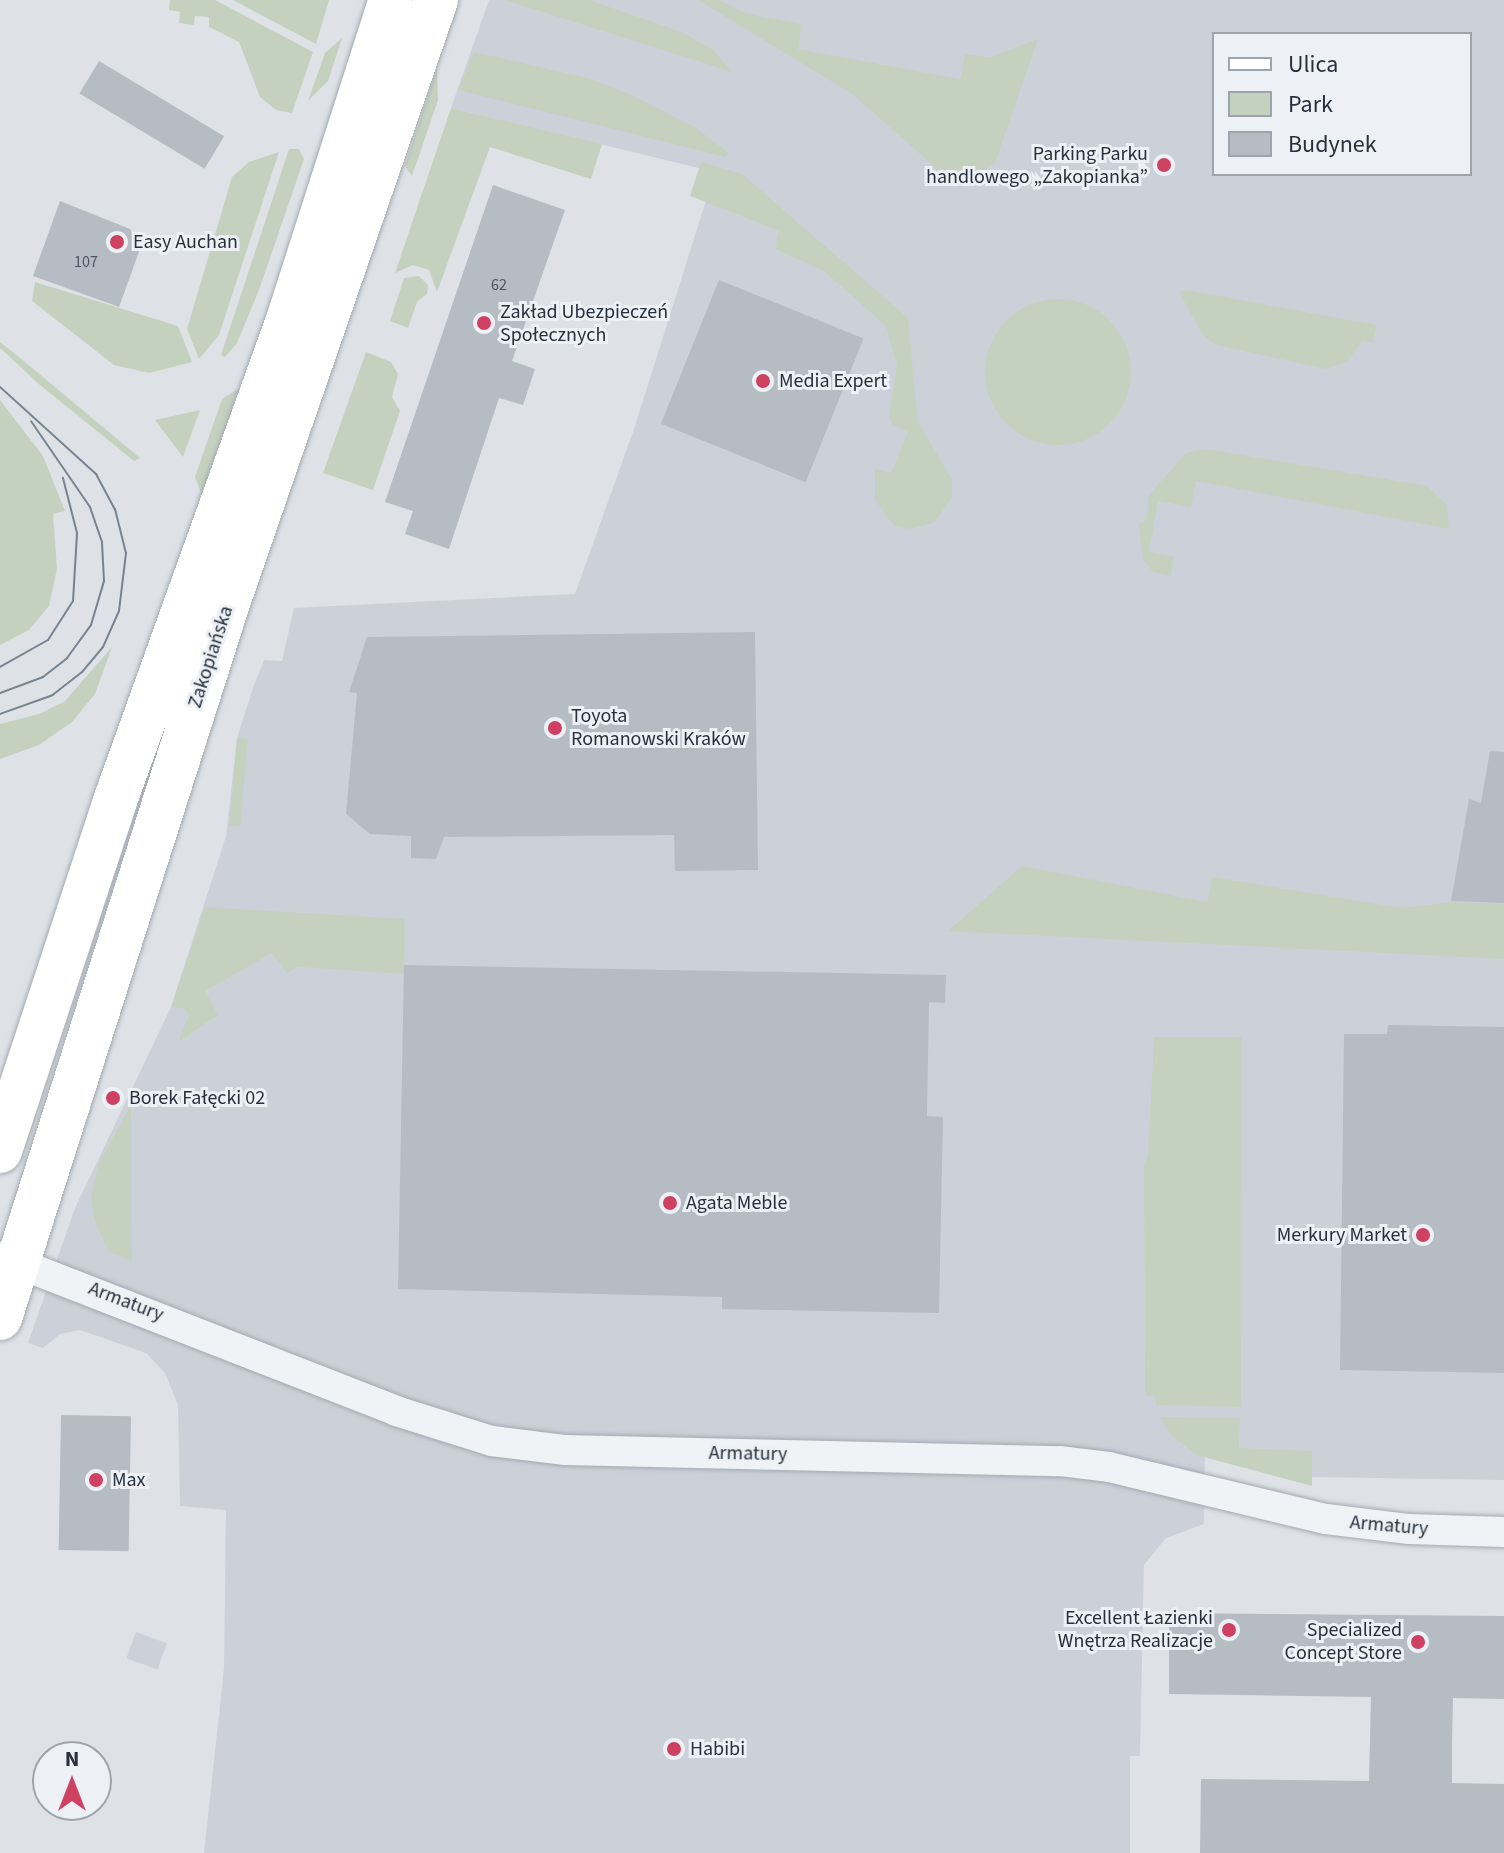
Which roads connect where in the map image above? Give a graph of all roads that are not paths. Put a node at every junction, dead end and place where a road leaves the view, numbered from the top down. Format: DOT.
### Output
graph roads {
  1 [pos="391,0"];
  2 [pos="436,0"];
  3 [pos="395,55"];
  4 [pos="0,1151"];
  5 [pos="9,1259"];
  6 [pos="0,1318"];
  7 [pos="1504,1532"];
  1 -- 3 [label="main road, Zakopiańska"];
  2 -- 3 [label="main road, Zakopiańska"];
  3 -- 4 [label="main road, Zakopiańska"];
  3 -- 5 [label="main road, Zakopiańska"];
  5 -- 6 [label="main road, Zakopiańska"];
  5 -- 7 [label="street, Armatury"];
}
